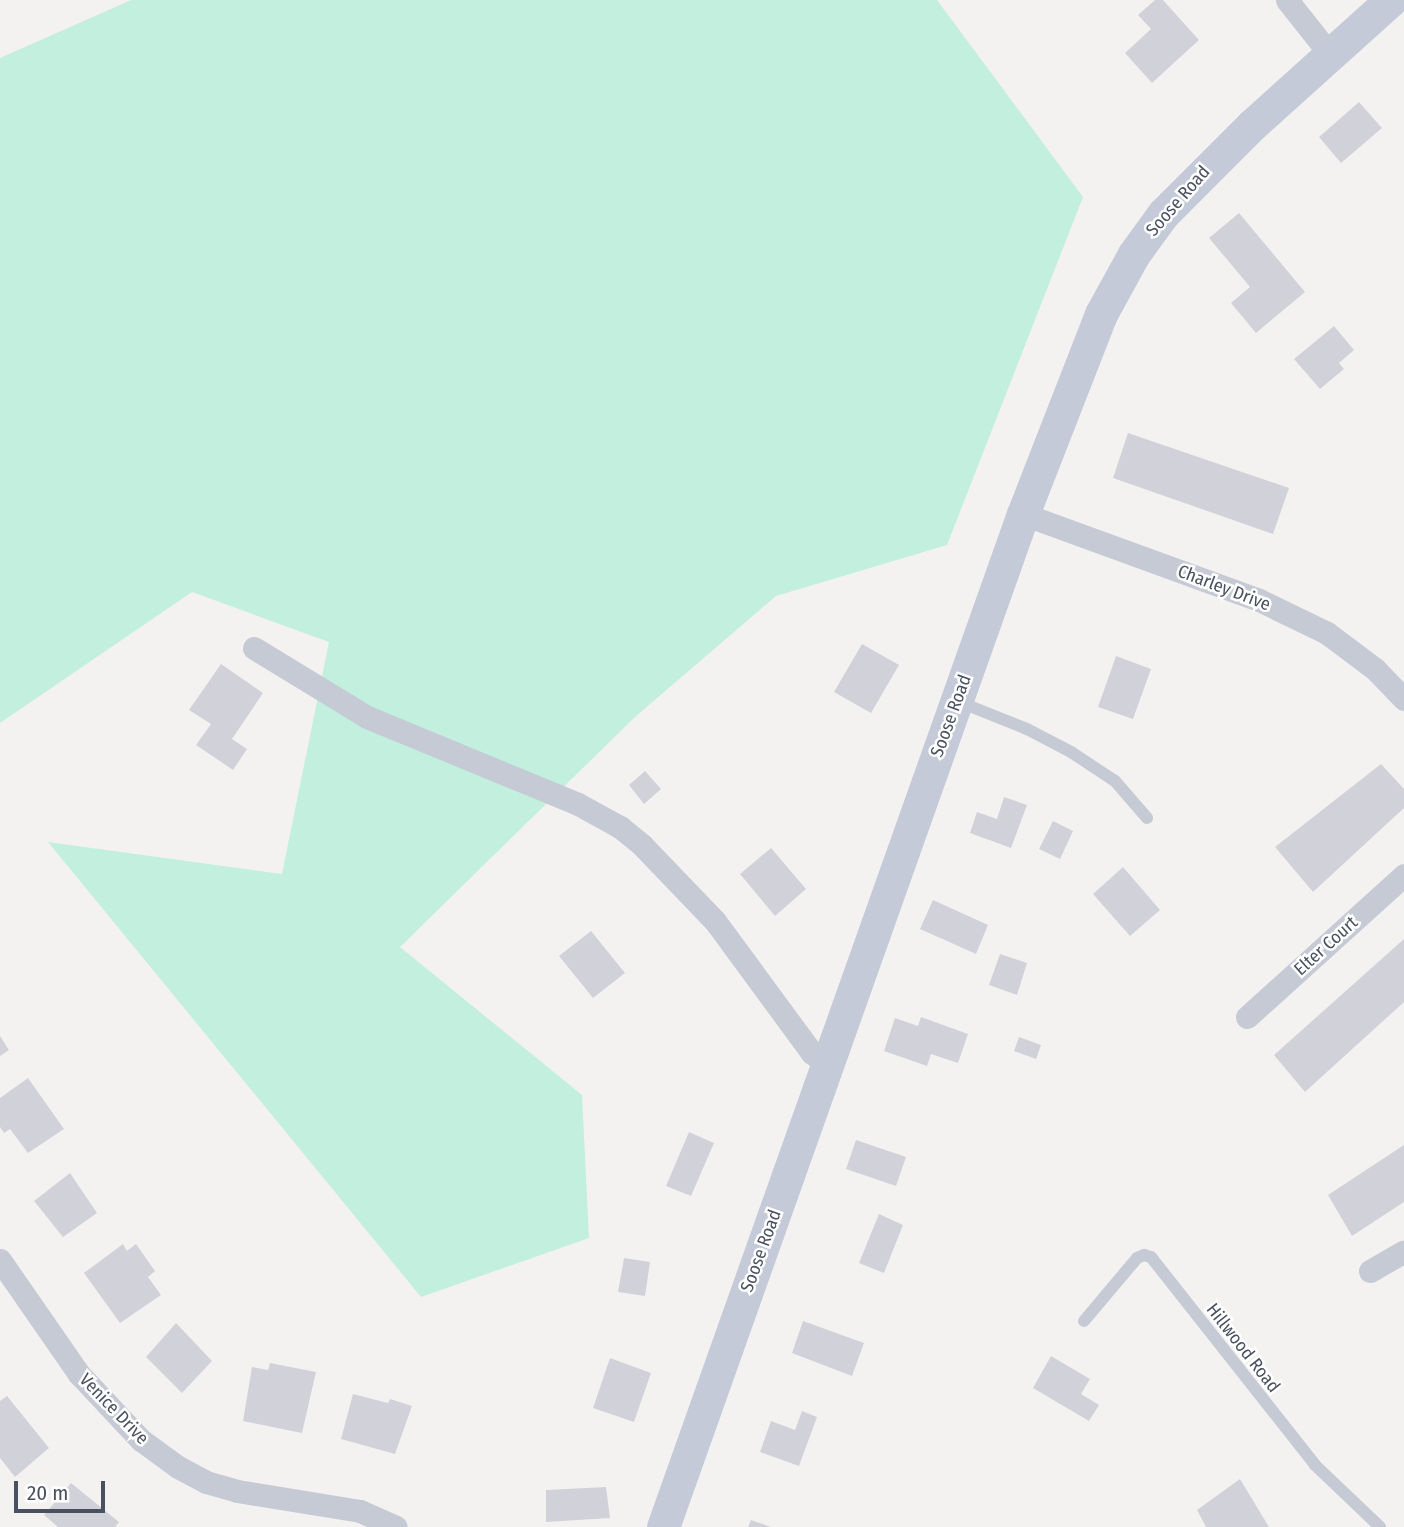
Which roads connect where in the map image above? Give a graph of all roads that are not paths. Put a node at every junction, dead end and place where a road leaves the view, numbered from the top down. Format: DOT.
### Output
graph roads {
  1 [pos="1287,0"];
  2 [pos="1391,0"];
  3 [pos="1329,53"];
  4 [pos="1023,514"];
  5 [pos="254,648"];
  6 [pos="1404,699"];
  7 [pos="956,701"];
  8 [pos="1147,818"];
  9 [pos="1404,875"];
  10 [pos="1247,1017"];
  11 [pos="827,1064"];
  12 [pos="1404,1251"];
  13 [pos="0,1260"];
  14 [pos="1370,1272"];
  15 [pos="1084,1321"];
  16 [pos="396,1527"];
  17 [pos="663,1527"];
  18 [pos="1380,1527"];
  1 -- 3 [label="street"];
  2 -- 3 [label="street, Soose Road"];
  3 -- 4 [label="street, Soose Road"];
  4 -- 6 [label="street, Charley Drive"];
  4 -- 7 [label="street, Soose Road"];
  5 -- 11 [label="street"];
  7 -- 8 [label="lane"];
  7 -- 11 [label="street, Soose Road"];
  9 -- 10 [label="street, Elter Court"];
  11 -- 17 [label="street, Soose Road"];
  12 -- 14 [label="street"];
  13 -- 16 [label="street, Venice Drive"];
  15 -- 18 [label="lane, Hillwood Road"];
}
